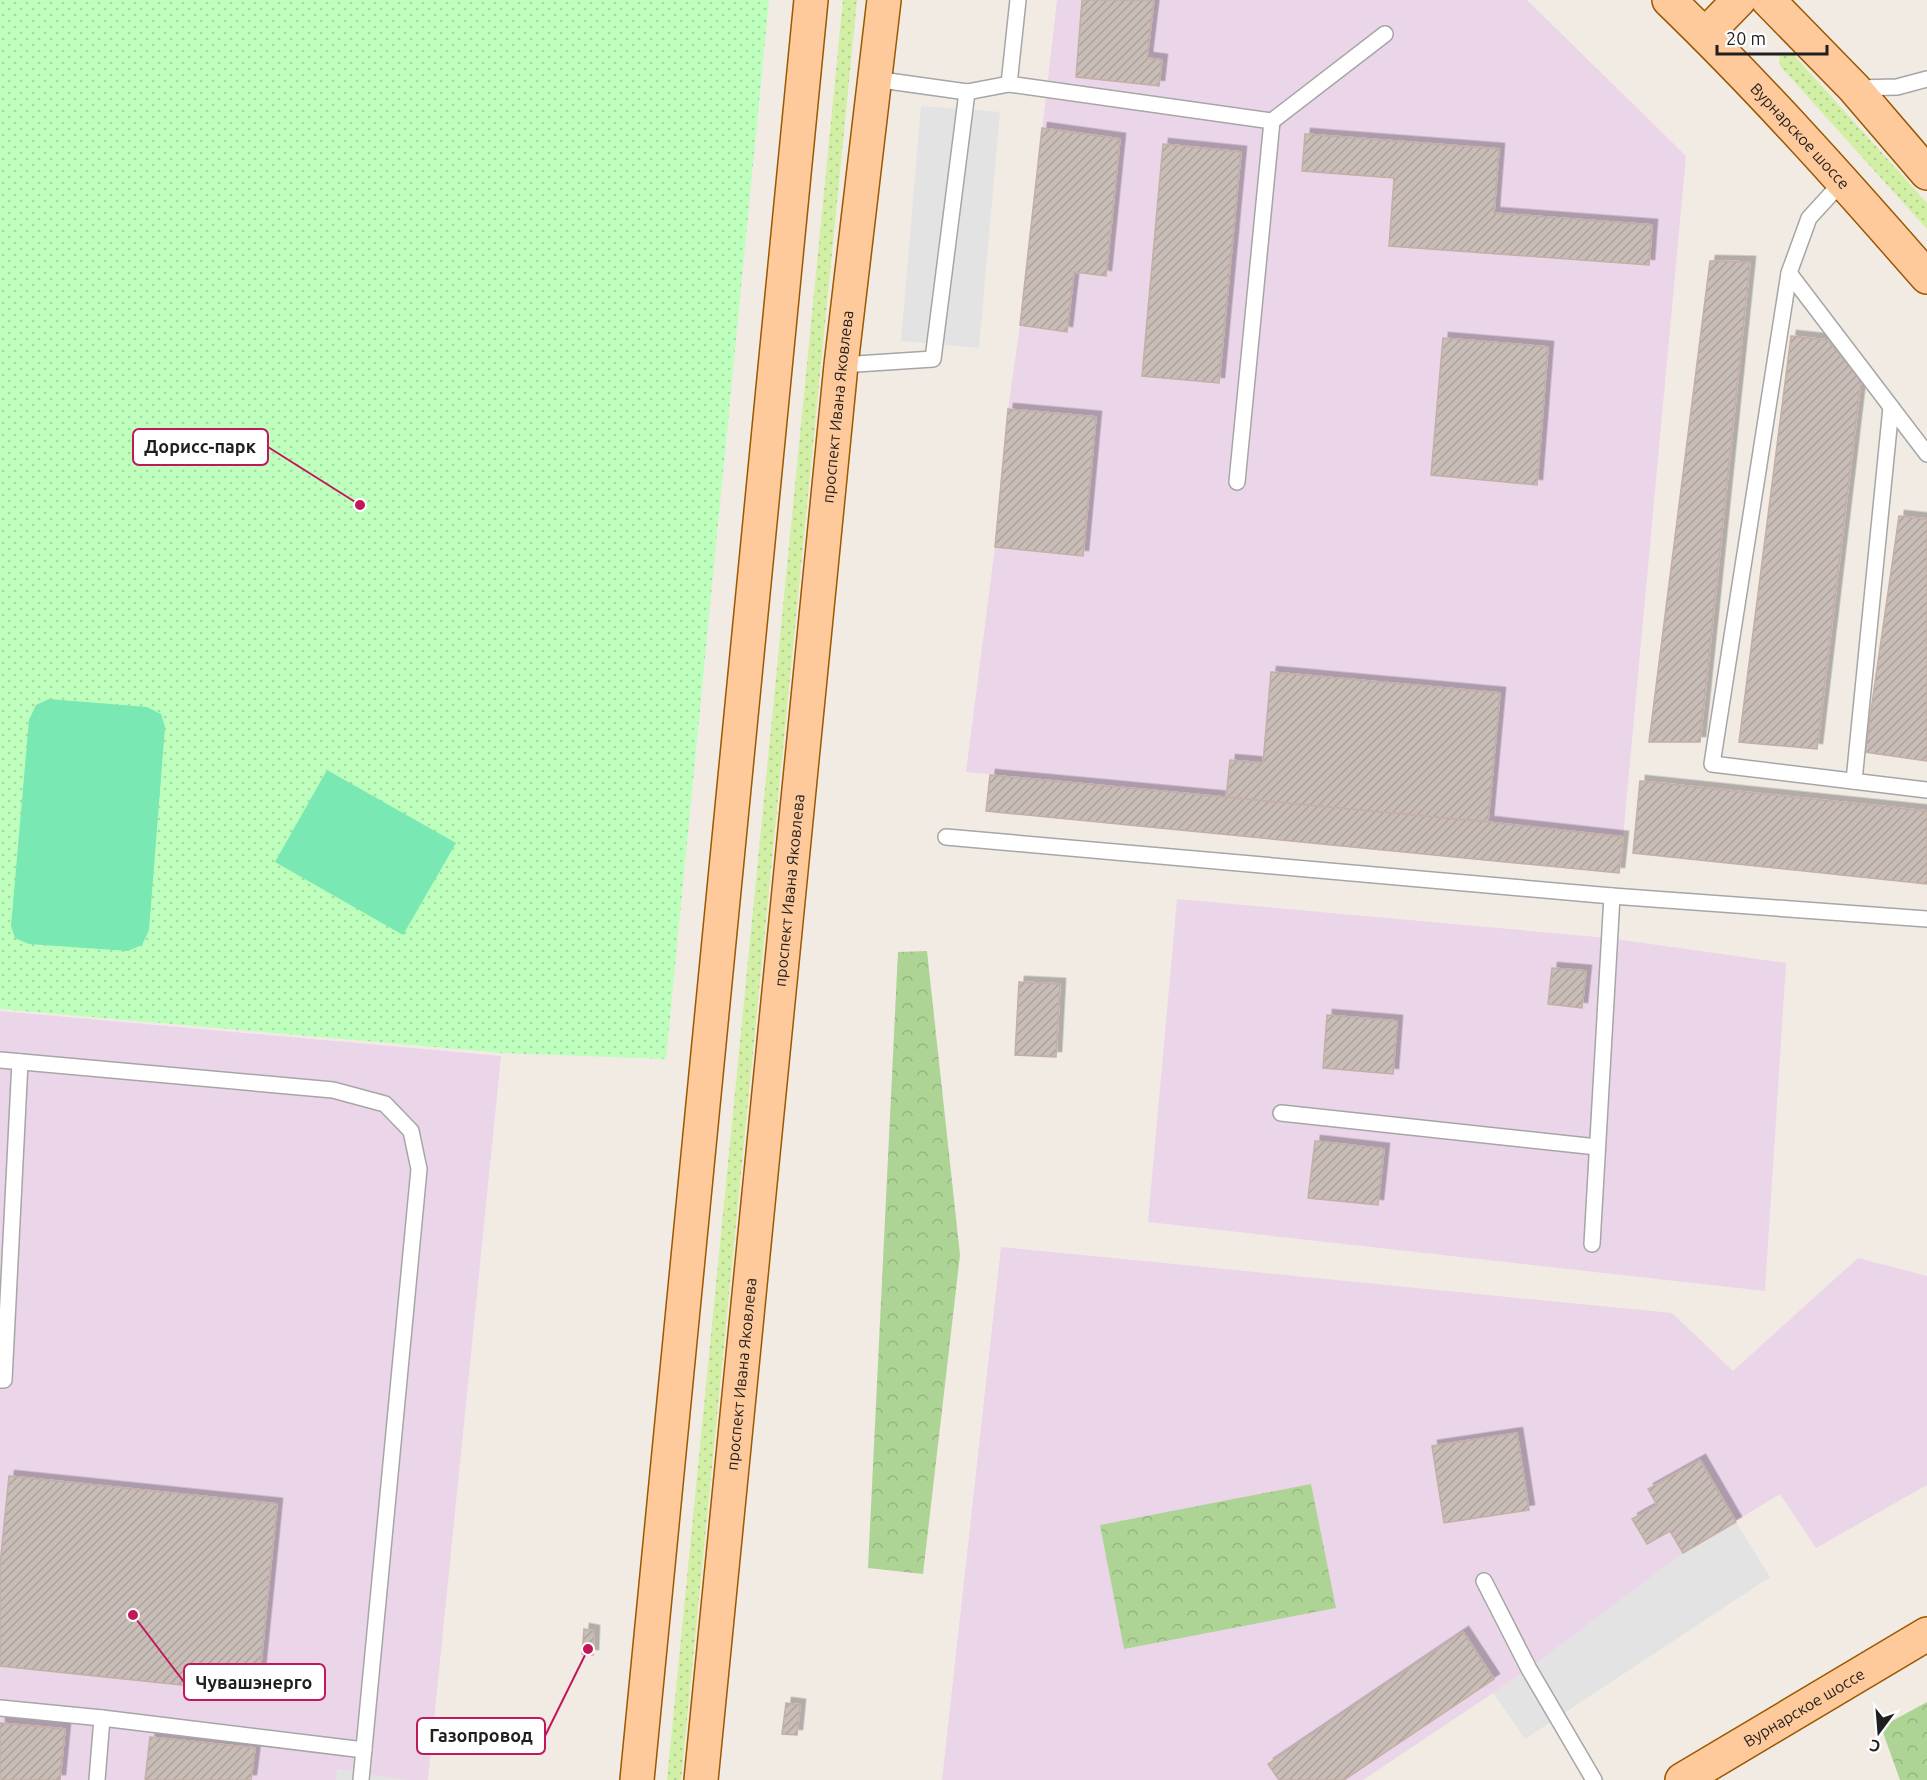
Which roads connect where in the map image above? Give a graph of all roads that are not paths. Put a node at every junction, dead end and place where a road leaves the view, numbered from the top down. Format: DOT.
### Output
graph roads {
  1 [pos="811,0"];
  2 [pos="884,0"];
  3 [pos="1018,0"];
  4 [pos="1669,0"];
  5 [pos="1739,0"];
  6 [pos="1768,0"];
  7 [pos="1385,34"];
  8 [pos="1705,35"];
  9 [pos="874,79"];
  10 [pos="1927,79"];
  11 [pos="1009,84"];
  12 [pos="1854,88"];
  13 [pos="967,92"];
  14 [pos="1272,121"];
  15 [pos="1927,173"];
  16 [pos="1843,182"];
  17 [pos="1789,273"];
  18 [pos="1927,277"];
  19 [pos="840,364"];
  20 [pos="1891,408"];
  21 [pos="1927,454"];
  22 [pos="1237,482"];
  23 [pos="1854,781"];
  24 [pos="1927,790"];
  25 [pos="946,837"];
  26 [pos="1612,896"];
  27 [pos="1927,919"];
  28 [pos="0,1060"];
  29 [pos="20,1062"];
  30 [pos="1281,1113"];
  31 [pos="1597,1147"];
  32 [pos="1592,1244"];
  33 [pos="0,1380"];
  34 [pos="1484,1581"];
  35 [pos="1927,1634"];
  36 [pos="0,1708"];
  37 [pos="102,1718"];
  38 [pos="364,1750"];
  39 [pos="98,1780"];
  40 [pos="361,1780"];
  41 [pos="637,1780"];
  42 [pos="701,1780"];
  43 [pos="1594,1780"];
  44 [pos="1682,1780"];
  1 -- 41 [label="main road"];
  2 -- 9 [label="main road, проспект Ивана Яковлева"];
  3 -- 11 [label="lane"];
  4 -- 8 [label="main road, Вурнарское шоссе"];
  5 -- 8 [label="main road"];
  6 -- 12 [label="main road"];
  7 -- 14 [label="lane"];
  8 -- 16 [label="main road, Вурнарское шоссе"];
  9 -- 13 [label="lane"];
  9 -- 19 [label="main road, проспект Ивана Яковлева"];
  10 -- 12 [label="lane"];
  11 -- 13 [label="lane"];
  11 -- 14 [label="lane"];
  12 -- 15 [label="main road"];
  13 -- 19 [label="lane"];
  14 -- 22 [label="lane"];
  16 -- 17 [label="lane"];
  16 -- 18 [label="main road, Вурнарское шоссе"];
  17 -- 20 [label="lane"];
  17 -- 23 [label="lane"];
  19 -- 42 [label="main road, проспект Ивана Яковлева"];
  20 -- 21 [label="lane"];
  20 -- 23 [label="lane"];
  23 -- 24 [label="lane"];
  25 -- 26 [label="lane"];
  26 -- 27 [label="lane"];
  26 -- 31 [label="lane"];
  28 -- 29 [label="lane"];
  29 -- 33 [label="lane"];
  29 -- 38 [label="lane"];
  30 -- 31 [label="lane"];
  31 -- 32 [label="lane"];
  34 -- 43 [label="lane"];
  35 -- 44 [label="main road, Вурнарское шоссе"];
  36 -- 37 [label="lane"];
  37 -- 38 [label="lane"];
  37 -- 39 [label="lane"];
  38 -- 40 [label="lane"];
}
